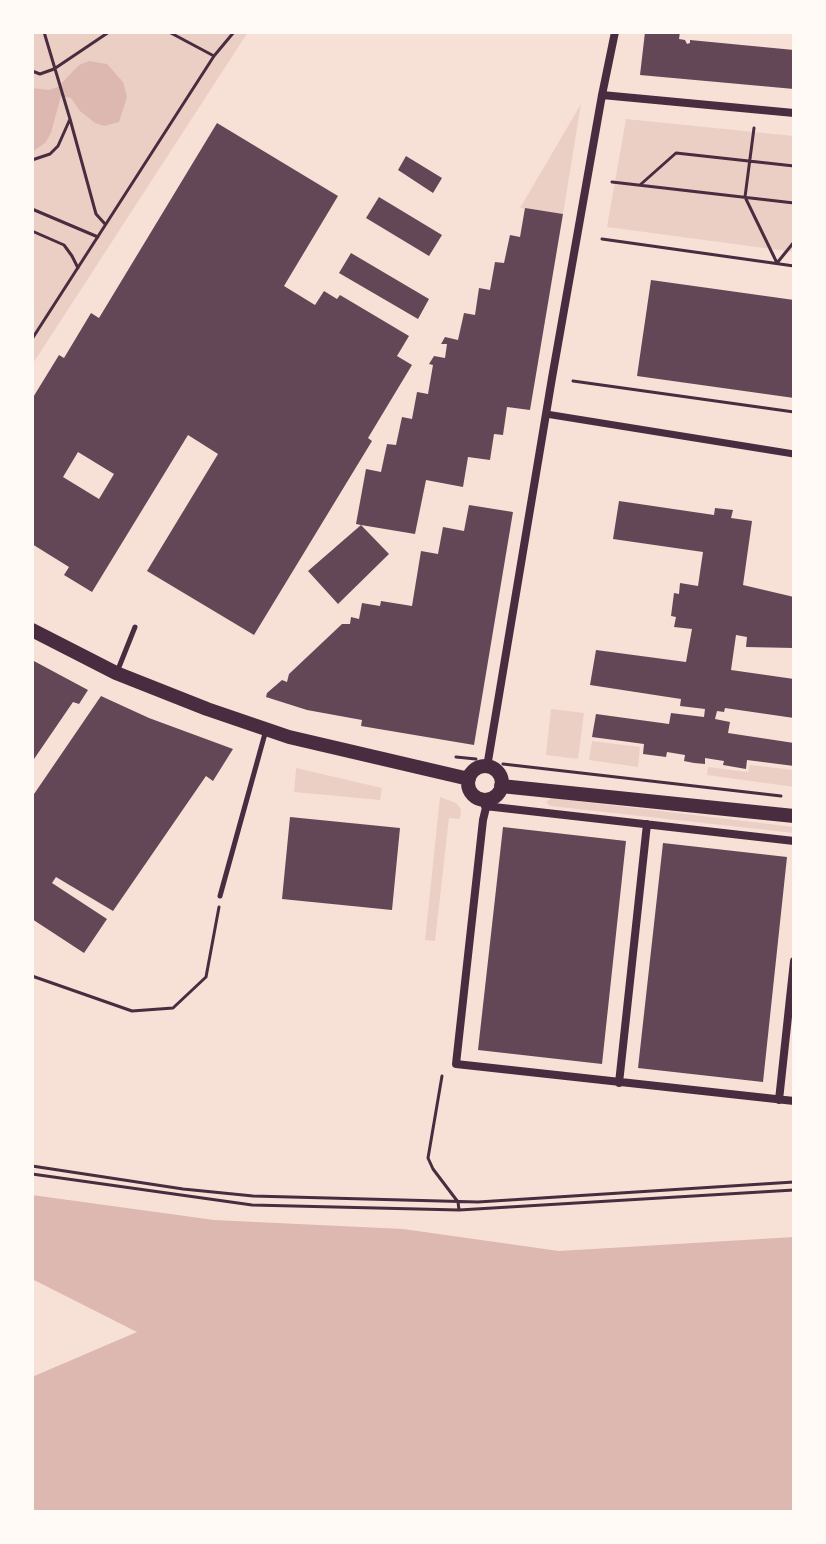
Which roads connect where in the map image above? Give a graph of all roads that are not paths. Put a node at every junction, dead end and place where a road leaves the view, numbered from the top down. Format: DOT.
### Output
graph roads {
  1 [pos="615,32"];
  2 [pos="602,95"];
  3 [pos="794,113"];
  4 [pos="546,414"];
  5 [pos="794,454"];
  6 [pos="135,627"];
  7 [pos="32,630"];
  8 [pos="116,673"];
  9 [pos="266,729"];
  10 [pos="487,763"];
  11 [pos="469,779"];
  12 [pos="501,786"];
  13 [pos="486,803"];
  14 [pos="794,816"];
  15 [pos="647,824"];
  16 [pos="794,841"];
  17 [pos="220,896"];
  18 [pos="794,961"];
  19 [pos="619,1083"];
  20 [pos="779,1100"];
  21 [pos="794,1101"];
  1 -- 2 [label="street"];
  2 -- 3 [label="street"];
  2 -- 4 [label="street"];
  4 -- 5 [label="street"];
  4 -- 10 [label="street"];
  6 -- 8 [label="lane"];
  7 -- 8 [label="main road"];
  8 -- 9 [label="main road"];
  9 -- 11 [label="main road"];
  9 -- 17 [label="lane"];
  10 -- 11 [label="main road"];
  10 -- 12 [label="main road"];
  11 -- 13 [label="main road"];
  12 -- 13 [label="main road"];
  12 -- 14 [label="main road"];
  13 -- 15 [label="street"];
  13 -- 19 [label="street"];
  15 -- 16 [label="street"];
  15 -- 19 [label="street"];
  18 -- 20 [label="street"];
  19 -- 20 [label="street"];
  20 -- 21 [label="street"];
}
